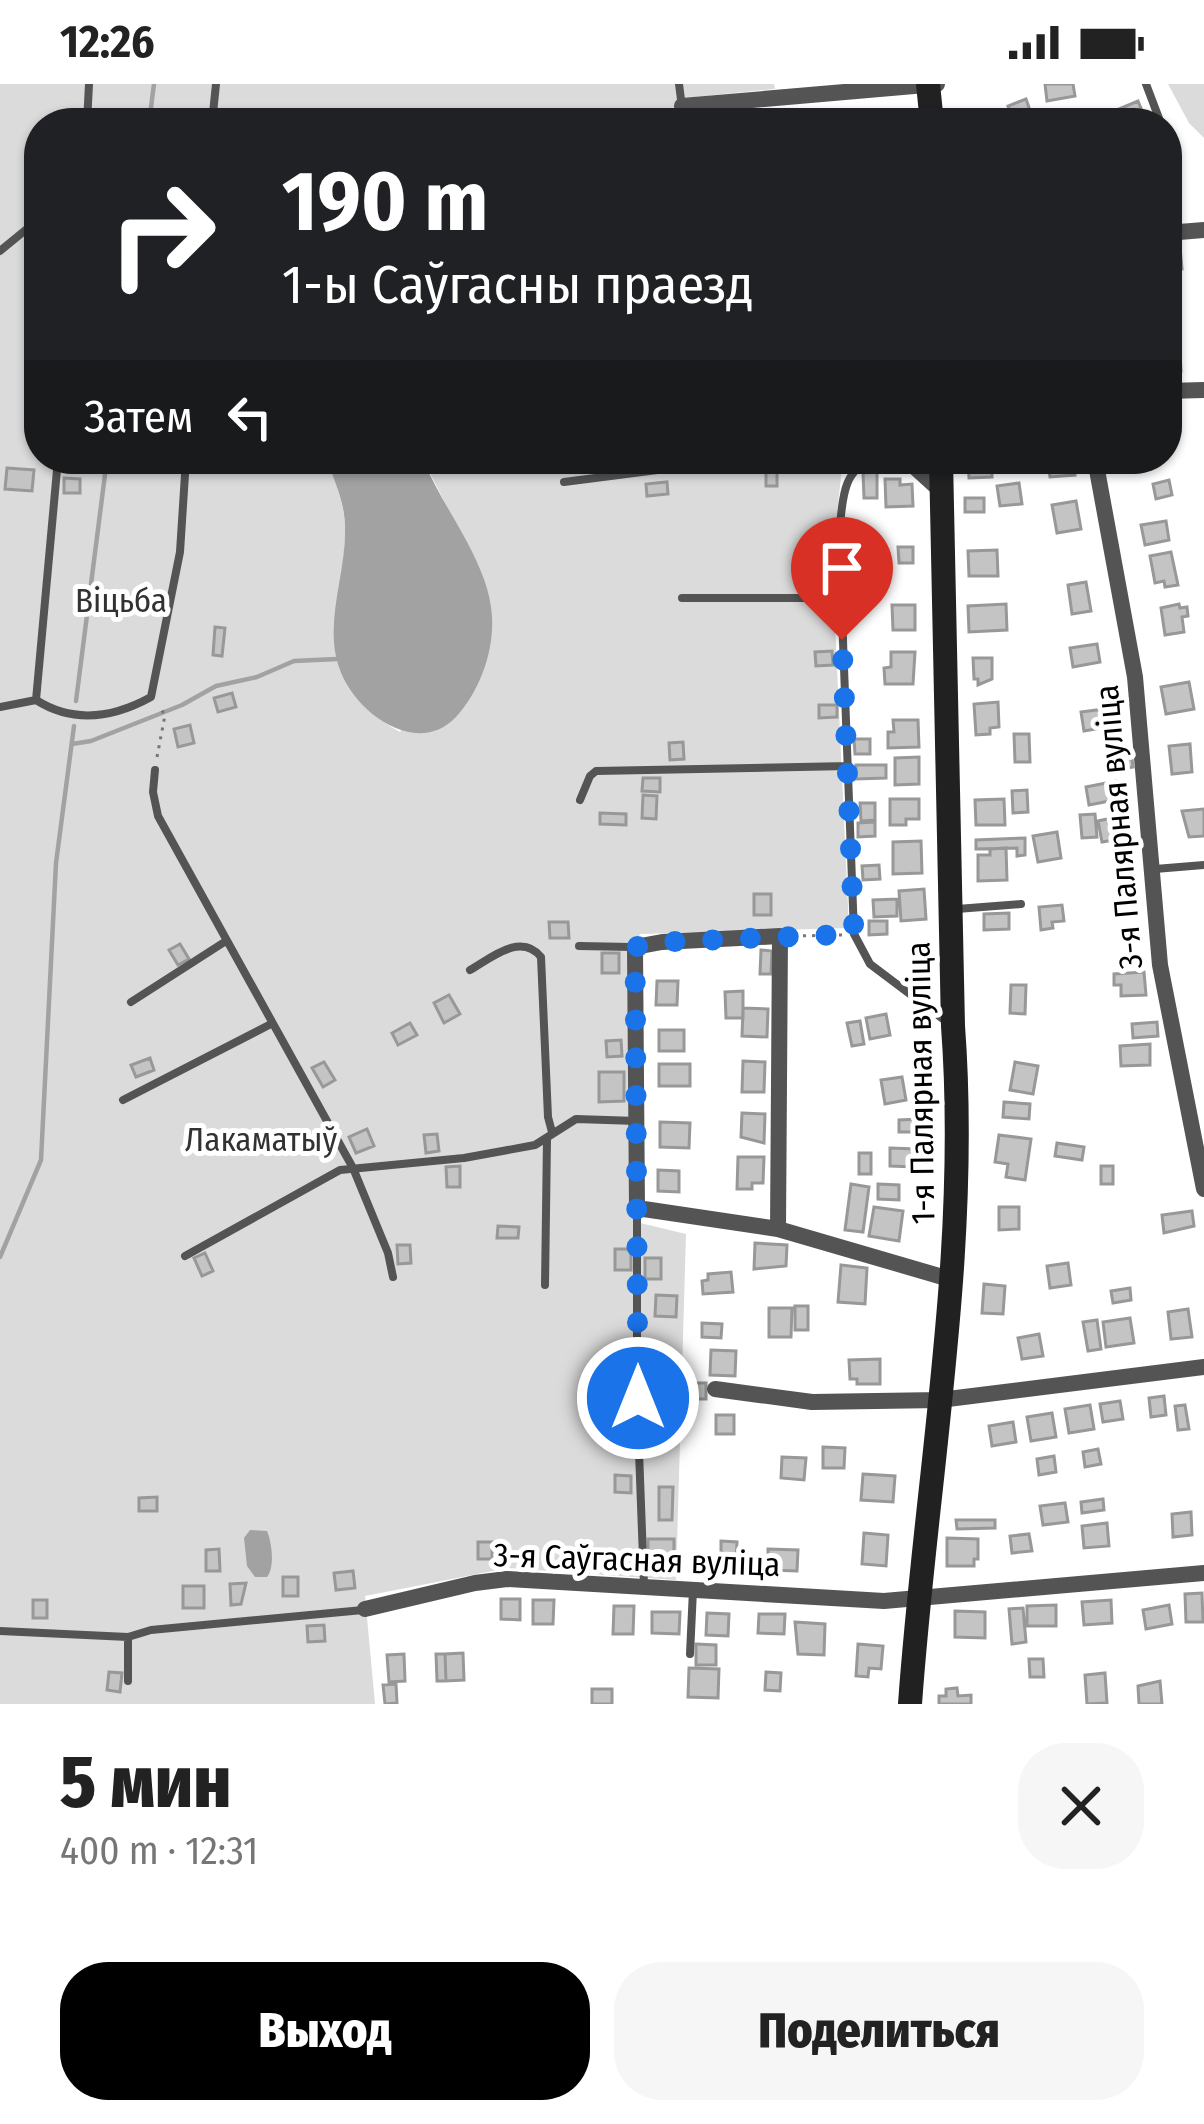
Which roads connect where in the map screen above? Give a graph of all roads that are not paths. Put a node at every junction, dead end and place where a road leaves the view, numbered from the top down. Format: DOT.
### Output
graph roads {
  1 [pos="931,84"];
  2 [pos="739,108"];
  3 [pos="24,231"];
  4 [pos="0,251"];
  5 [pos="57,474"];
  6 [pos="185,474"];
  7 [pos="626,474"];
  8 [pos="851,474"];
  9 [pos="922,474"];
  10 [pos="941,474"];
  11 [pos="1099,474"];
  12 [pos="564,482"];
  13 [pos="940,490"];
  14 [pos="682,598"];
  15 [pos="839,598"];
  16 [pos="36,700"];
  17 [pos="0,706"];
  18 [pos="849,766"];
  19 [pos="155,770"];
  20 [pos="580,800"];
  21 [pos="1204,865"];
  22 [pos="1154,869"];
  23 [pos="1021,904"];
  24 [pos="950,910"];
  25 [pos="226,941"];
  26 [pos="579,946"];
  27 [pos="635,947"];
  28 [pos="470,970"];
  29 [pos="131,1002"];
  30 [pos="271,1024"];
  31 [pos="953,1026"];
  32 [pos="123,1100"];
  33 [pos="637,1121"];
  34 [pos="549,1135"];
  35 [pos="353,1168"];
  36 [pos="1204,1189"];
  37 [pos="637,1208"];
  38 [pos="778,1229"];
  39 [pos="185,1256"];
  40 [pos="393,1277"];
  41 [pos="953,1280"];
  42 [pos="544,1285"];
  43 [pos="1204,1367"];
  44 [pos="716,1389"];
  45 [pos="940,1400"];
  46 [pos="1204,1574"];
  47 [pos="644,1586"];
  48 [pos="693,1588"];
  49 [pos="917,1598"];
  50 [pos="365,1610"];
  51 [pos="0,1630"];
  52 [pos="128,1637"];
  53 [pos="690,1654"];
  54 [pos="128,1681"];
  55 [pos="910,1704"];
  1 -- 2 [label="street"];
  3 -- 4 [label="lane"];
  5 -- 16 [label="lane"];
  6 -- 16 [label="lane"];
  7 -- 12 [label="lane"];
  8 -- 15 [label="lane"];
  9 -- 13 [label="street"];
  10 -- 13 [label="street, 1-я Палярная вуліца"];
  11 -- 22 [label="street, 3-я Палярная вуліца"];
  13 -- 24 [label="street, 1-я Палярная вуліца"];
  14 -- 15 [label="lane"];
  15 -- 18 [label="lane"];
  16 -- 17 [label="lane"];
  18 -- 20 [label="lane"];
  18 -- 31 [label="lane"];
  19 -- 25 [label="lane"];
  21 -- 22 [label="lane"];
  22 -- 36 [label="street, 3-я Палярная вуліца"];
  23 -- 24 [label="lane"];
  24 -- 31 [label="street, 1-я Палярная вуліца"];
  25 -- 29 [label="lane"];
  25 -- 30 [label="lane"];
  26 -- 27 [label="lane"];
  27 -- 33 [label="street"];
  27 -- 38 [label="street"];
  28 -- 34 [label="lane"];
  30 -- 32 [label="lane"];
  30 -- 35 [label="lane"];
  31 -- 41 [label="street, 1-я Палярная вуліца"];
  33 -- 34 [label="lane"];
  33 -- 37 [label="street"];
  34 -- 35 [label="lane"];
  34 -- 42 [label="lane"];
  35 -- 39 [label="lane"];
  35 -- 40 [label="lane"];
  37 -- 38 [label="street"];
  37 -- 47 [label="lane"];
  38 -- 41 [label="street"];
  41 -- 45 [label="street, 1-я Палярная вуліца"];
  43 -- 45 [label="street"];
  44 -- 45 [label="street"];
  45 -- 49 [label="street, 1-я Палярная вуліца"];
  46 -- 49 [label="street, 3-я Саўгасная вуліца"];
  47 -- 48 [label="street, 3-я Саўгасная вуліца"];
  47 -- 50 [label="street, 3-я Саўгасная вуліца"];
  48 -- 49 [label="street, 3-я Саўгасная вуліца"];
  48 -- 53 [label="lane"];
  49 -- 55 [label="street, 1-я Палярная вуліца"];
  50 -- 52 [label="lane, 3-я Саўгасная вуліца"];
  51 -- 52 [label="lane, 3-я Саўгасная вуліца"];
  52 -- 54 [label="lane"];
}
